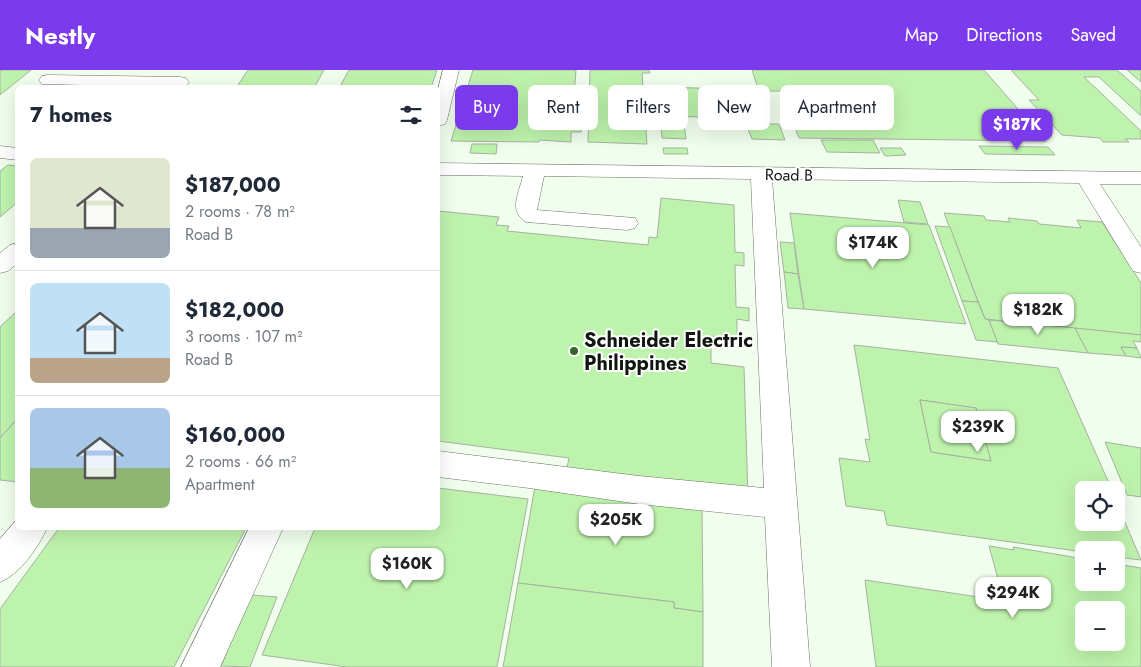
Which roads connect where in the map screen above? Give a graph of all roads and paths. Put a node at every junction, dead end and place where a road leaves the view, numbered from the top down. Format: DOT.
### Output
graph roads {
  1 [pos="451,70"];
  2 [pos="48,80"];
  3 [pos="180,82"];
  4 [pos="93,84"];
  5 [pos="440,112"];
  6 [pos="0,152"];
  7 [pos="15,154"];
  8 [pos="440,169"];
  9 [pos="535,171"];
  10 [pos="761,175"];
  11 [pos="1086,178"];
  12 [pos="1141,178"];
  13 [pos="627,223"];
  14 [pos="15,253"];
  15 [pos="1141,265"];
  16 [pos="0,266"];
  17 [pos="440,464"];
  18 [pos="782,504"];
  19 [pos="28,530"];
  20 [pos="265,530"];
  21 [pos="0,564"];
  22 [pos="200,667"];
  23 [pos="792,667"];
  1 -- 5 [label="street"];
  2 -- 4 [label="street"];
  3 -- 4 [label="street"];
  6 -- 7 [label="street"];
  8 -- 9 [label="street, Road B"];
  9 -- 10 [label="street, Road B"];
  9 -- 13 [label="street"];
  10 -- 11 [label="street, Road B"];
  10 -- 18 [label="street"];
  11 -- 12 [label="street, Road B"];
  11 -- 15 [label="street"];
  14 -- 16 [label="street"];
  17 -- 18 [label="street"];
  18 -- 23 [label="street"];
  19 -- 21 [label="street"];
  20 -- 22 [label="street"];
}
